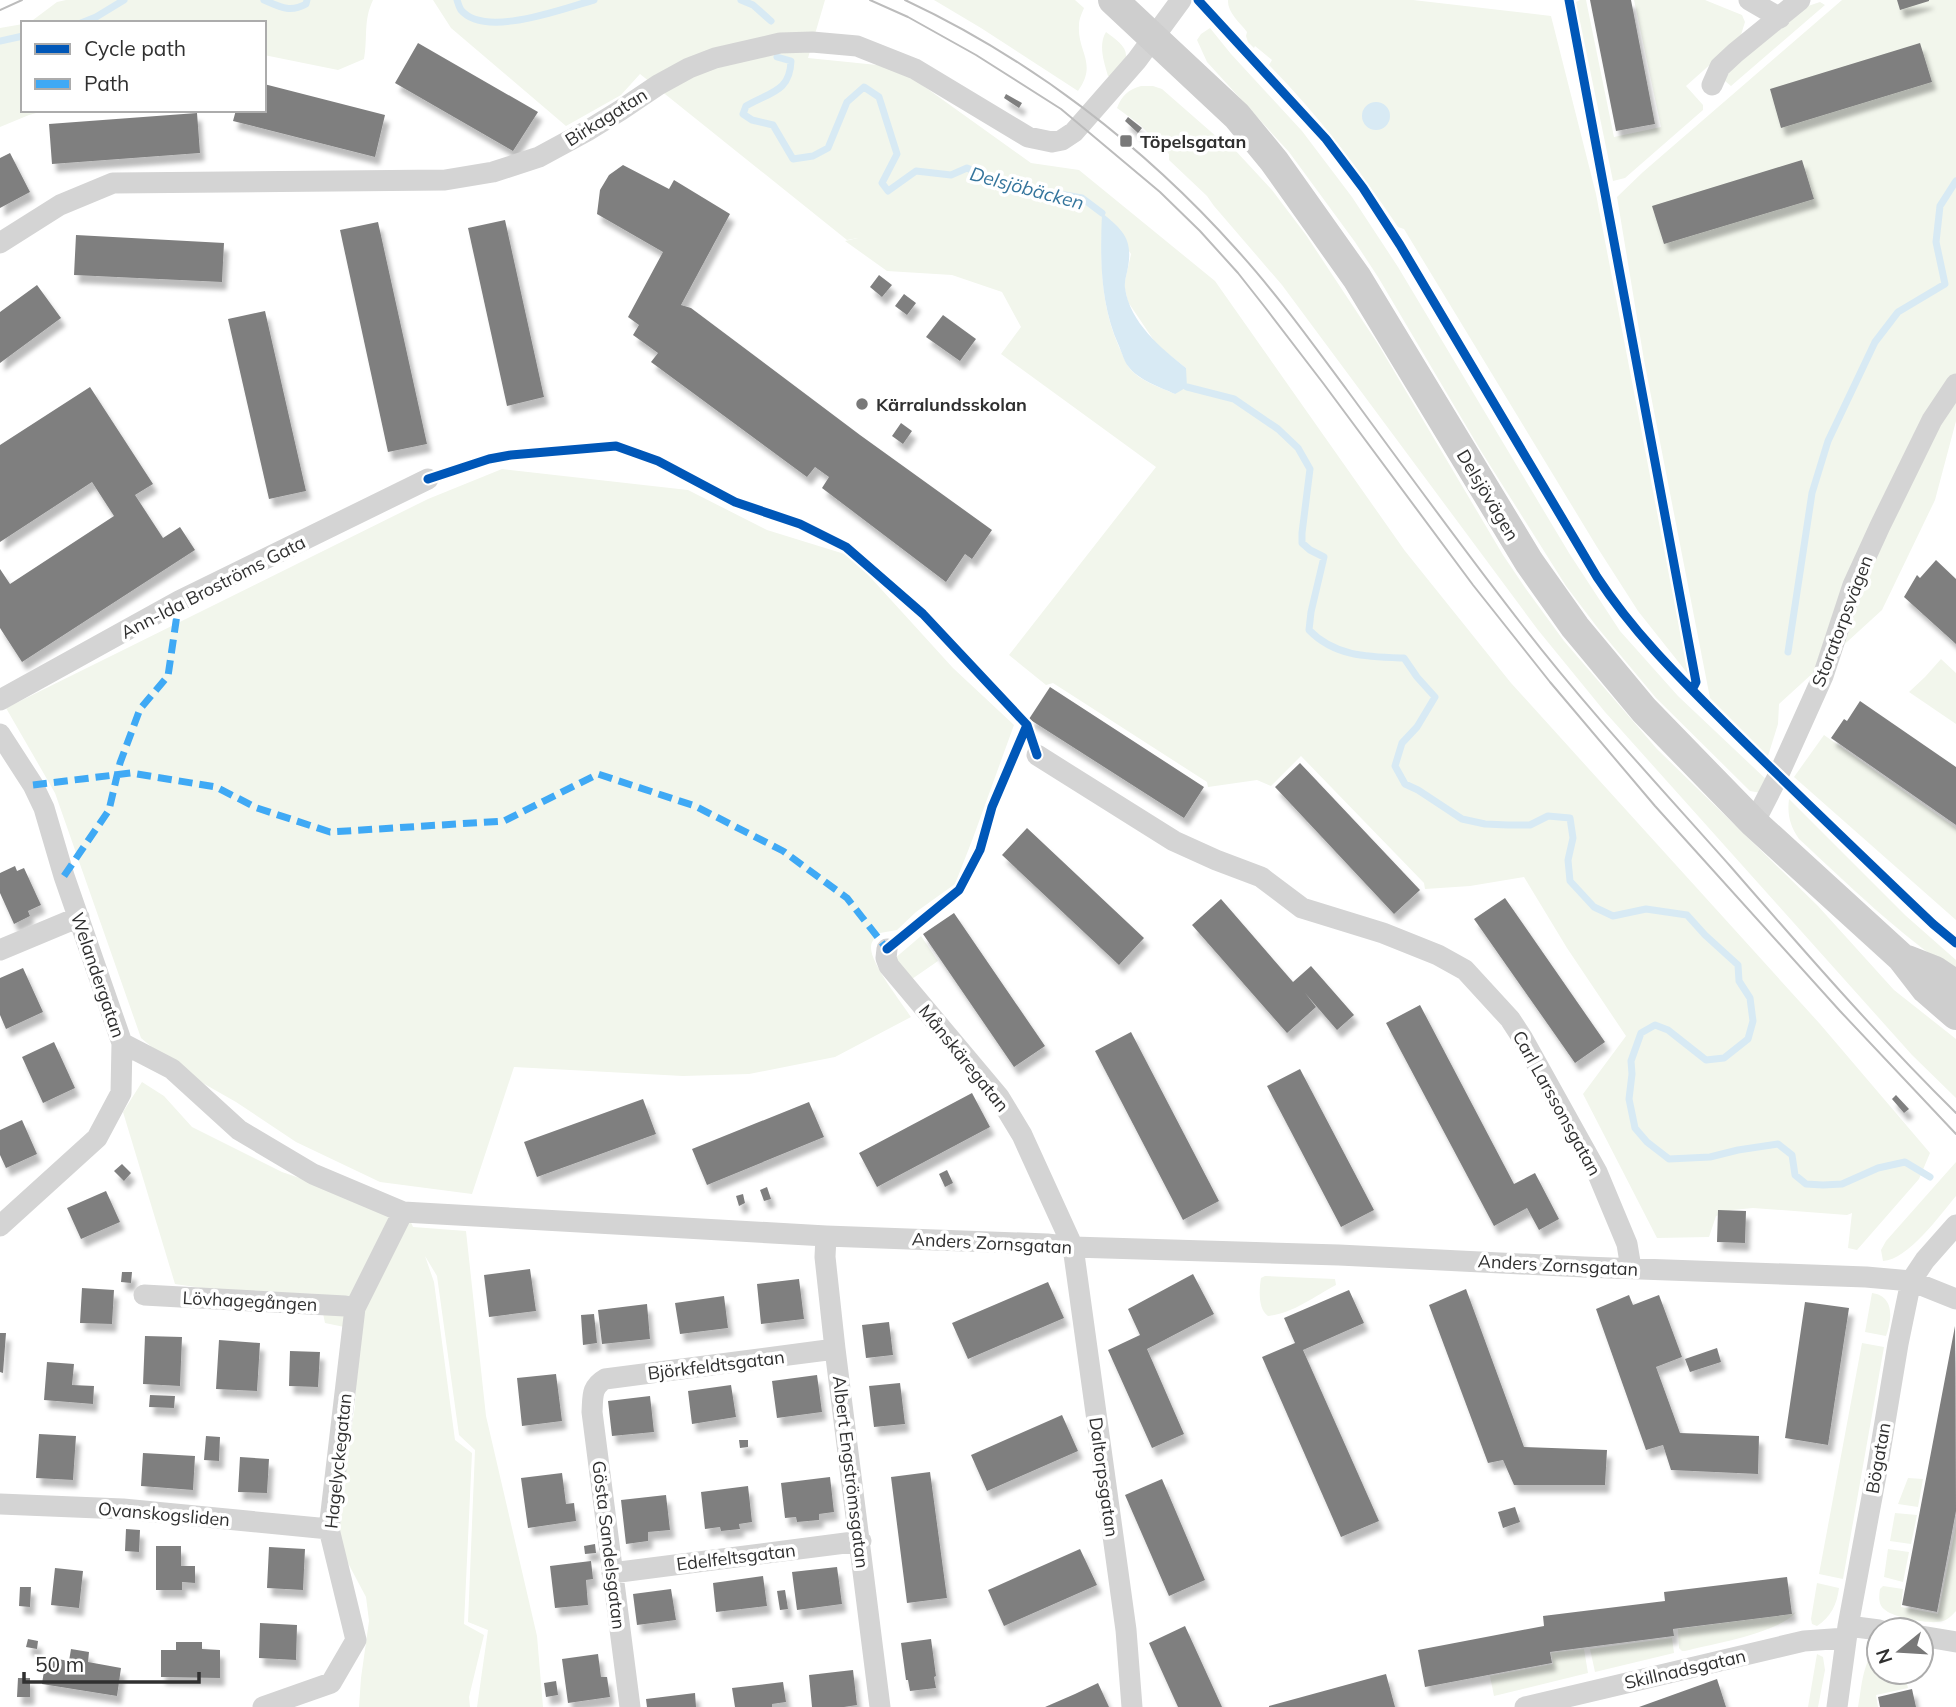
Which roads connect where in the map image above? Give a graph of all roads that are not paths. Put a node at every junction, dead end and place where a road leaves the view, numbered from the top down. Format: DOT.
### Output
graph roads {
  1 [pos="1113,0"];
  2 [pos="1181,0"];
  3 [pos="1749,0"];
  4 [pos="1800,0"];
  5 [pos="1780,18"];
  6 [pos="1153,36"];
  7 [pos="1712,85"];
  8 [pos="0,243"];
  9 [pos="1956,384"];
  10 [pos="428,479"];
  11 [pos="0,699"];
  12 [pos="0,734"];
  13 [pos="1037,755"];
  14 [pos="1754,823"];
  15 [pos="79,917"];
  16 [pos="887,949"];
  17 [pos="0,950"];
  18 [pos="1902,958"];
  19 [pos="1956,985"];
  20 [pos="1956,1015"];
  21 [pos="122,1043"];
  22 [pos="403,1212"];
  23 [pos="1956,1225"];
  24 [pos="0,1226"];
  25 [pos="826,1236"];
  26 [pos="1073,1247"];
  27 [pos="1631,1268"];
  28 [pos="1911,1281"];
  29 [pos="144,1295"];
  30 [pos="1956,1299"];
  31 [pos="355,1308"];
  32 [pos="835,1349"];
  33 [pos="597,1384"];
  34 [pos="0,1504"];
  35 [pos="329,1529"];
  36 [pos="861,1541"];
  37 [pos="612,1573"];
  38 [pos="1865,1631"];
  39 [pos="1847,1632"];
  40 [pos="1935,1639"];
  41 [pos="1956,1643"];
  42 [pos="263,1707"];
  43 [pos="630,1707"];
  44 [pos="880,1707"];
  45 [pos="1132,1707"];
  46 [pos="1525,1707"];
  47 [pos="1837,1707"];
  1 -- 6 [label="street, Delsjövägen"];
  2 -- 6 [label="street"];
  3 -- 5 [label="street"];
  4 -- 5 [label="street"];
  5 -- 7 [label="street"];
  6 -- 8 [label="street, Birkagatan"];
  6 -- 14 [label="street, Delsjövägen"];
  9 -- 14 [label="street, Storatorpsvägen"];
  10 -- 11 [label="street, Ann-Ida Broströms Gata"];
  12 -- 15 [label="street, Welandergatan"];
  13 -- 27 [label="street, Carl Larssonsgatan"];
  14 -- 18 [label="street, Delsjövägen"];
  15 -- 17 [label="street"];
  15 -- 21 [label="street, Welandergatan"];
  16 -- 26 [label="street, Månskäregatan"];
  18 -- 19 [label="street, Delsjövägen"];
  18 -- 20 [label="street, Delsjövägen"];
  21 -- 22 [label="street, Anders Zornsgatan"];
  21 -- 24 [label="street, Welandergatan"];
  22 -- 25 [label="street, Anders Zornsgatan"];
  22 -- 31 [label="street, Hagelyckegatan"];
  23 -- 28 [label="street, Bögatan"];
  25 -- 26 [label="street, Anders Zornsgatan"];
  25 -- 32 [label="street, Albert Engströmsgatan"];
  26 -- 27 [label="street, Anders Zornsgatan"];
  26 -- 45 [label="street, Daltorpsgatan"];
  27 -- 28 [label="street, Anders Zornsgatan"];
  28 -- 30 [label="street, Anders Zornsgatan"];
  28 -- 39 [label="street, Bögatan"];
  29 -- 31 [label="street, Lövhagegången"];
  31 -- 35 [label="street, Hagelyckegatan"];
  32 -- 33 [label="street, Björkfeldtsgatan"];
  32 -- 36 [label="street, Albert Engströmsgatan"];
  33 -- 37 [label="street, Gösta Sandelsgatan"];
  34 -- 35 [label="street, Ovanskogsliden"];
  35 -- 42 [label="street, Hagelyckegatan"];
  36 -- 37 [label="street, Edelfeltsgatan"];
  36 -- 44 [label="street, Albert Engströmsgatan"];
  37 -- 43 [label="street, Gösta Sandelsgatan"];
  38 -- 39 [label="street, Skillnadsgatan"];
  39 -- 46 [label="street, Skillnadsgatan"];
  39 -- 47 [label="street, Bögatan"];
  40 -- 41 [label="street"];
}
